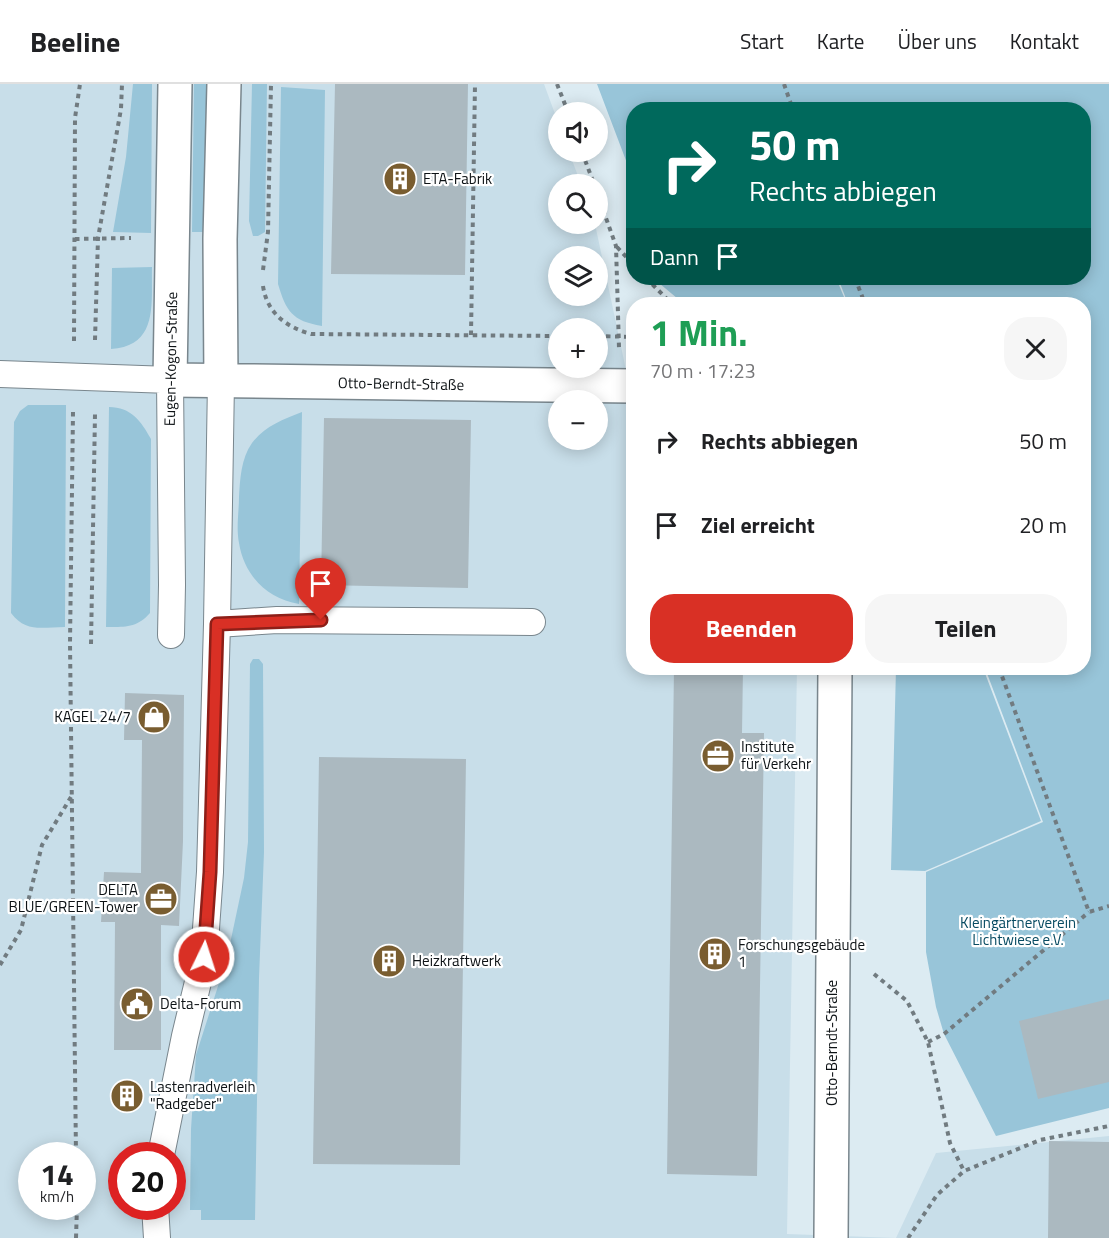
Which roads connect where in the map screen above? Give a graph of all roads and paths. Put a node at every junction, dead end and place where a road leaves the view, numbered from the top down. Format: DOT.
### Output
graph roads {
  1 [pos="80,84"];
  2 [pos="122,84"];
  3 [pos="175,84"];
  4 [pos="224,84"];
  5 [pos="271,84"];
  6 [pos="475,84"];
  7 [pos="557,84"];
  8 [pos="783,84"];
  9 [pos="564,102"];
  10 [pos="790,102"];
  11 [pos="608,224"];
  12 [pos="98,238"];
  13 [pos="132,238"];
  14 [pos="75,239"];
  15 [pos="616,246"];
  16 [pos="626,257"];
  17 [pos="653,285"];
  18 [pos="665,297"];
  19 [pos="471,335"];
  20 [pos="548,336"];
  21 [pos="608,336"];
  22 [pos="620,336"];
  23 [pos="626,336"];
  24 [pos="0,374"];
  25 [pos="84,376"];
  26 [pos="170,381"];
  27 [pos="221,381"];
  28 [pos="626,386"];
  29 [pos="532,622"];
  30 [pos="217,624"];
  31 [pos="171,635"];
  32 [pos="91,644"];
  33 [pos="835,675"];
  34 [pos="1002,675"];
  35 [pos="71,796"];
  36 [pos="1109,906"];
  37 [pos="1089,912"];
  38 [pos="0,965"];
  39 [pos="869,970"];
  40 [pos="928,1042"];
  41 [pos="1109,1126"];
  42 [pos="76,1142"];
  43 [pos="164,1142"];
  44 [pos="964,1171"];
  45 [pos="76,1220"];
  46 [pos="156,1220"];
  47 [pos="76,1238"];
  48 [pos="157,1238"];
  49 [pos="831,1238"];
  50 [pos="908,1238"];
  1 -- 14 [label="path"];
  2 -- 12 [label="path"];
  3 -- 26 [label="street, Eugen-Kogon-Straße"];
  4 -- 27 [label="street"];
  5 -- 19 [label="path"];
  6 -- 19 [label="path"];
  7 -- 9 [label="path"];
  8 -- 10 [label="path"];
  11 -- 15 [label="path"];
  12 -- 13 [label="path"];
  12 -- 14 [label="path"];
  12 -- 25 [label="path"];
  14 -- 25 [label="path"];
  15 -- 16 [label="path"];
  15 -- 22 [label="path"];
  17 -- 18 [label="path"];
  19 -- 20 [label="path"];
  21 -- 22 [label="path"];
  22 -- 23 [label="path"];
  24 -- 25 [label="lane"];
  25 -- 26 [label="lane"];
  25 -- 32 [label="path"];
  25 -- 35 [label="path"];
  26 -- 27 [label="street, Otto-Berndt-Straße"];
  26 -- 31 [label="lane, Eugen-Kogon-Straße"];
  27 -- 28 [label="street, Otto-Berndt-Straße"];
  27 -- 30 [label="lane"];
  29 -- 30 [label="lane"];
  30 -- 43 [label="lane"];
  33 -- 49 [label="street, Otto-Berndt-Straße"];
  34 -- 37 [label="path"];
  35 -- 38 [label="path"];
  35 -- 42 [label="path"];
  36 -- 37 [label="path"];
  37 -- 40 [label="path"];
  39 -- 40 [label="path"];
  40 -- 44 [label="path"];
  41 -- 44 [label="path"];
  44 -- 50 [label="path"];
  45 -- 47 [label="path"];
  46 -- 48 [label="lane"];
}
